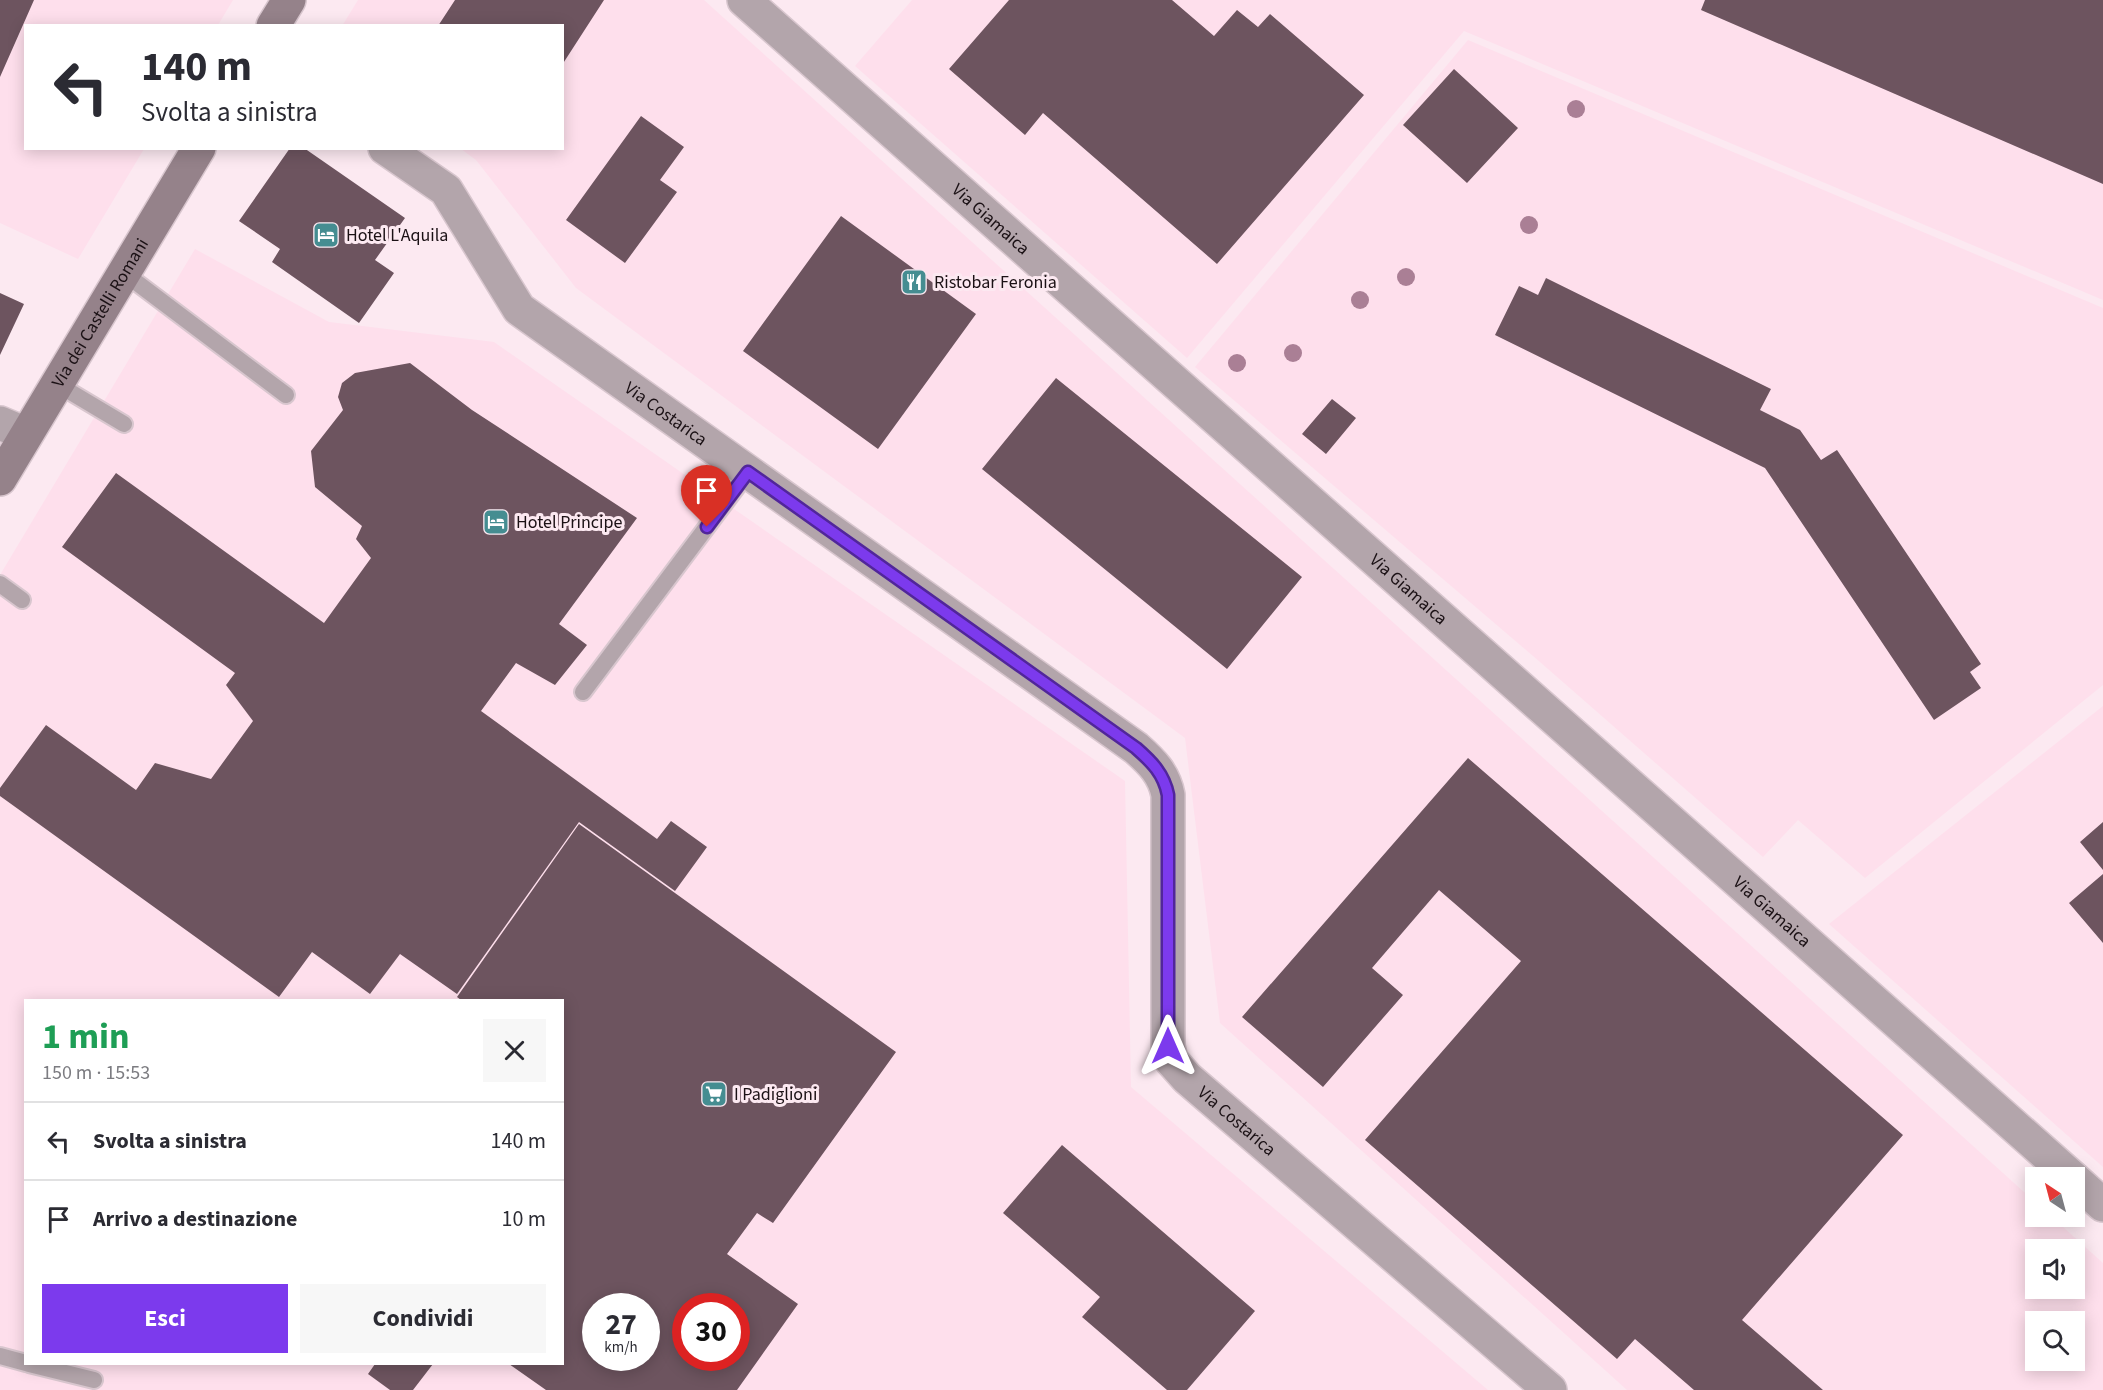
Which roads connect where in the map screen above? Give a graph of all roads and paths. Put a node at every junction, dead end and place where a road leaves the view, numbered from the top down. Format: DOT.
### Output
graph roads {
  1 [pos="289,0"];
  2 [pos="744,0"];
  3 [pos="274,24"];
  4 [pos="198,150"];
  5 [pos="388,150"];
  6 [pos="124,273"];
  7 [pos="57,384"];
  8 [pos="286,395"];
  9 [pos="124,424"];
  10 [pos="13,428"];
  11 [pos="748,472"];
  12 [pos="0,479"];
  13 [pos="0,584"];
  14 [pos="22,600"];
  15 [pos="583,692"];
  16 [pos="2062,1167"];
  17 [pos="2085,1188"];
  18 [pos="2103,1204"];
  19 [pos="0,1356"];
  20 [pos="24,1362"];
  21 [pos="35,1365"];
  22 [pos="94,1380"];
  23 [pos="1550,1390"];
  1 -- 3 [label="main road"];
  2 -- 16 [label="street, Via Giamaica"];
  4 -- 6 [label="main road, Via dei Castelli Romani"];
  5 -- 11 [label="street, Via Costarica"];
  6 -- 7 [label="main road, Via dei Castelli Romani"];
  6 -- 8 [label="lane"];
  7 -- 9 [label="lane"];
  7 -- 10 [label="main road, Via dei Castelli Romani"];
  10 -- 12 [label="main road, Via dei Castelli Romani"];
  11 -- 15 [label="lane"];
  11 -- 23 [label="street, Via Costarica"];
  13 -- 14 [label="lane"];
  17 -- 18 [label="street, Via Giamaica"];
  19 -- 20 [label="lane"];
  21 -- 22 [label="lane"];
}
